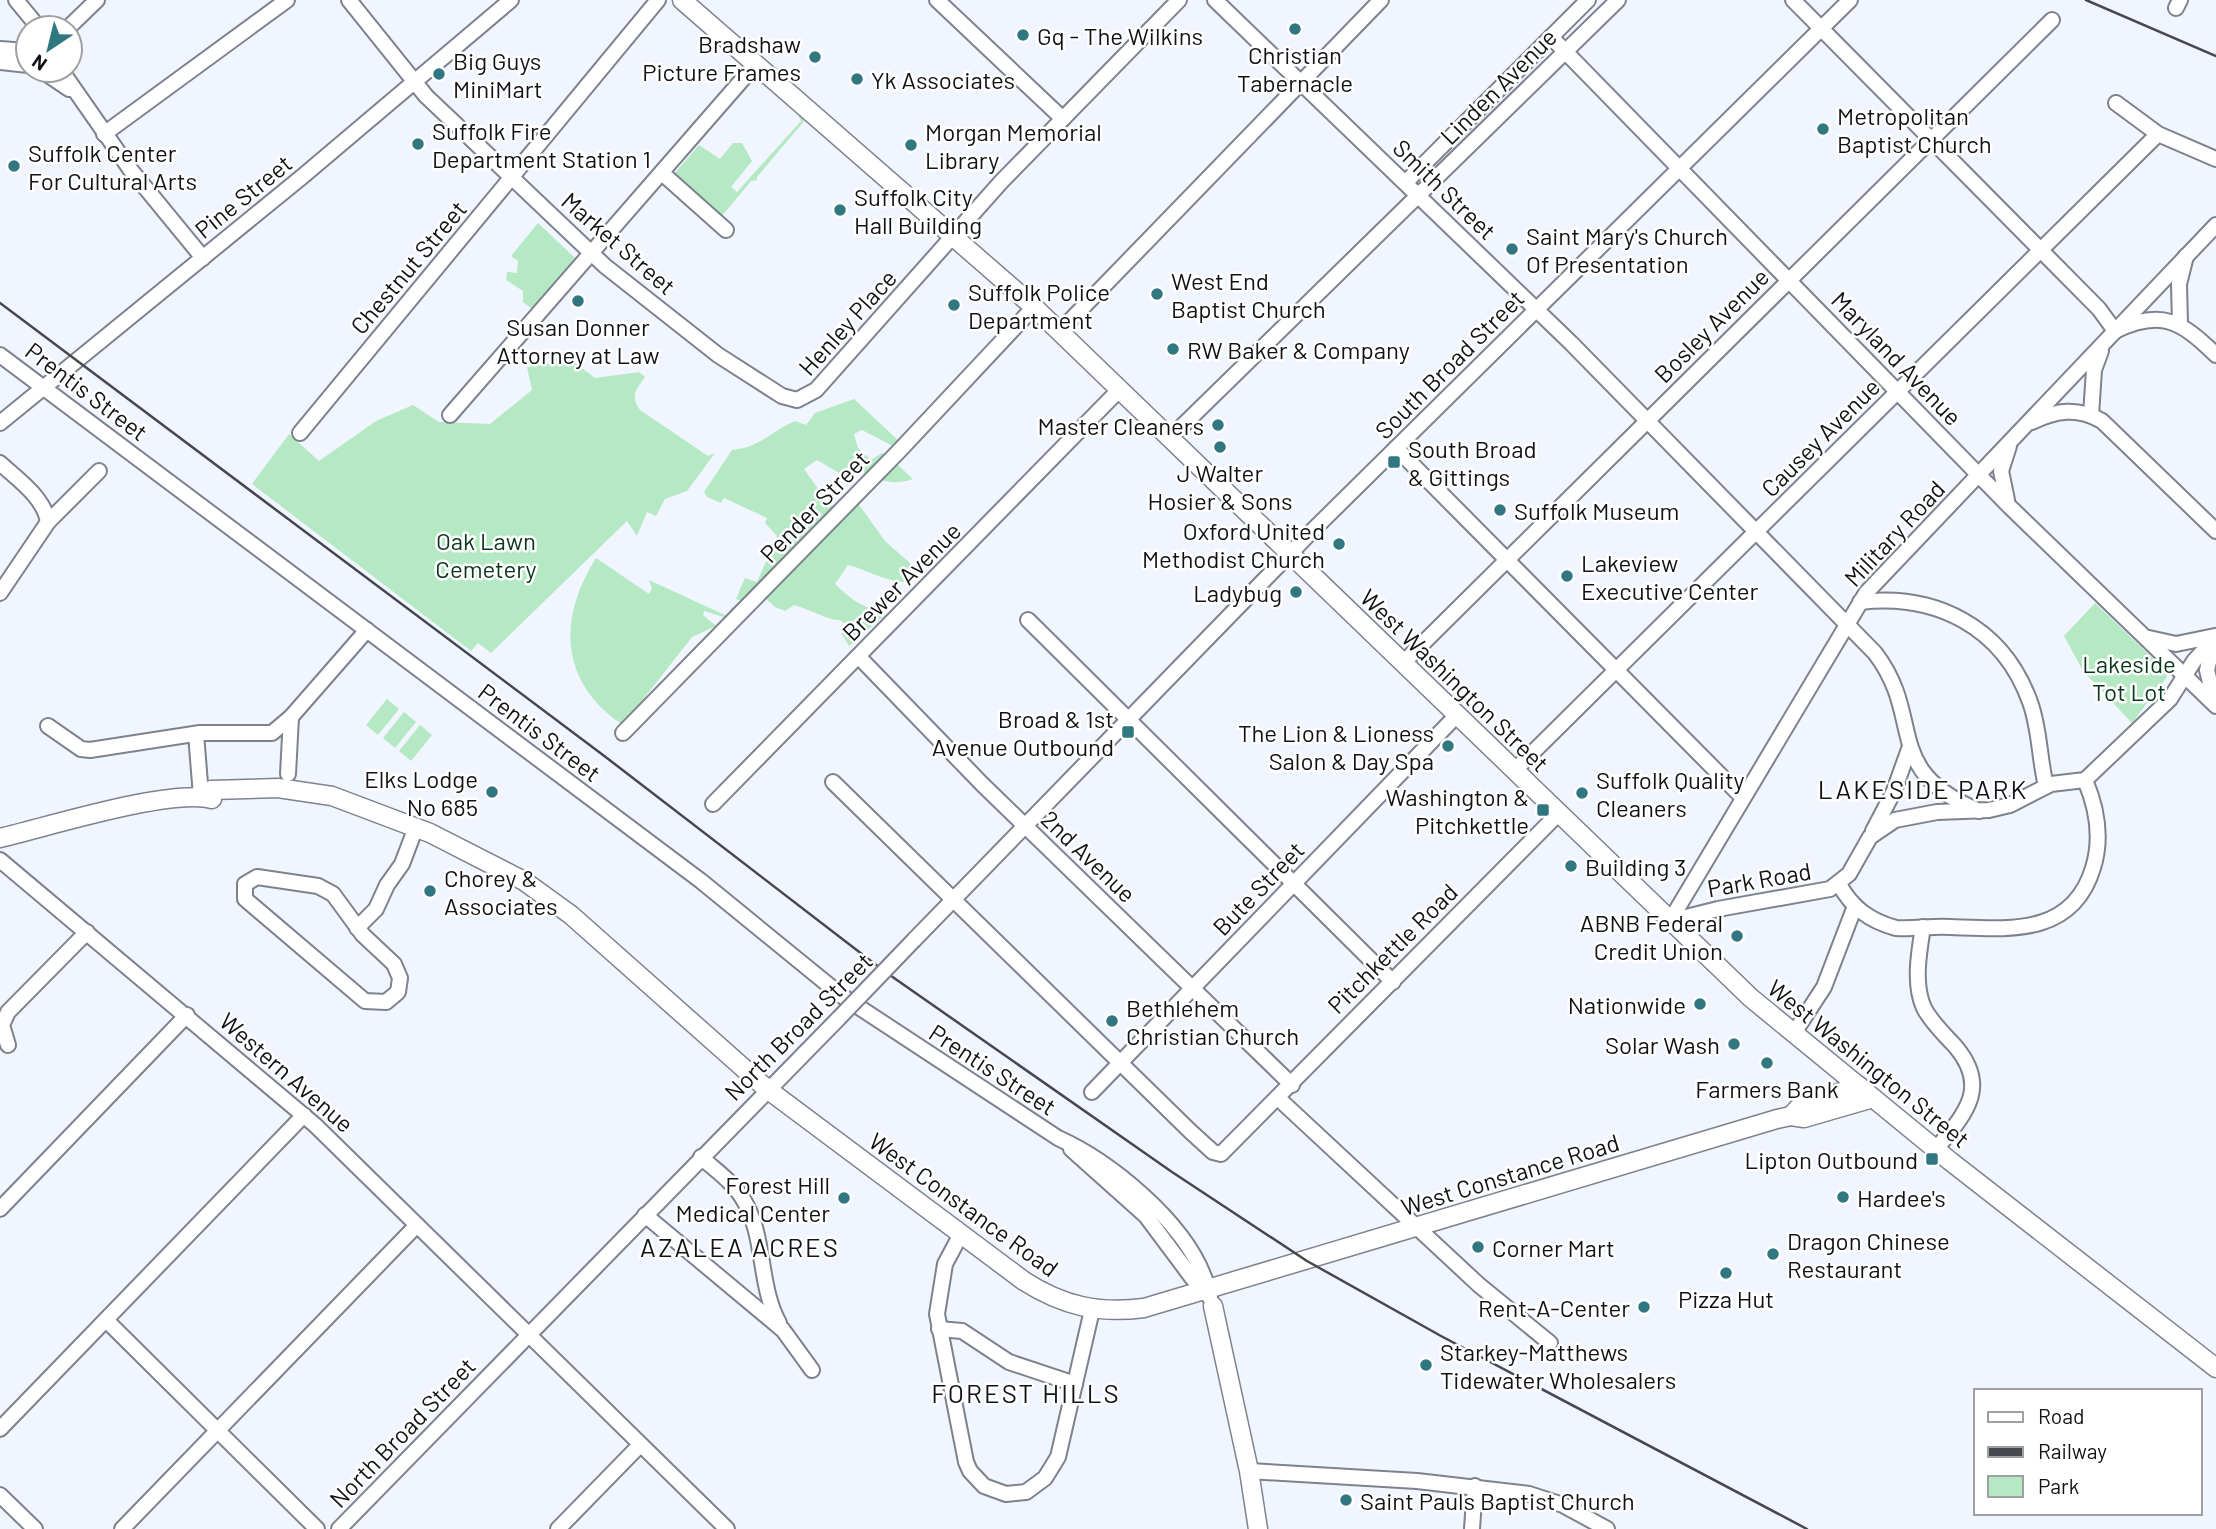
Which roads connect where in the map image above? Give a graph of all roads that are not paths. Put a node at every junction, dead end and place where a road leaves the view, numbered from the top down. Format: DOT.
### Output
graph roads {
  1 [pos="16,0"];
  2 [pos="97,0"];
  3 [pos="288,0"];
  4 [pos="349,0"];
  5 [pos="511,0"];
  6 [pos="658,0"];
  7 [pos="682,0"];
  8 [pos="937,0"];
  9 [pos="1179,0"];
  10 [pos="1215,0"];
  11 [pos="1381,0"];
  12 [pos="1588,0"];
  13 [pos="1618,0"];
  14 [pos="1793,0"];
  15 [pos="1850,0"];
  16 [pos="28,14"];
  17 [pos="82,14"];
  18 [pos="2052,20"];
  19 [pos="1822,28"];
  20 [pos="1551,37"];
  21 [pos="1566,51"];
  22 [pos="755,65"];
  23 [pos="1301,82"];
  24 [pos="415,83"];
  25 [pos="61,84"];
  26 [pos="70,84"];
  27 [pos="76,94"];
  28 [pos="2116,103"];
  29 [pos="1063,119"];
  30 [pos="104,134"];
  31 [pos="2158,134"];
  32 [pos="1931,139"];
  33 [pos="2216,159"];
  34 [pos="1679,169"];
  35 [pos="662,173"];
  36 [pos="512,177"];
  37 [pos="1406,182"];
  38 [pos="1420,196"];
  39 [pos="2216,225"];
  40 [pos="726,230"];
  41 [pos="954,236"];
  42 [pos="2216,236"];
  43 [pos="2041,251"];
  44 [pos="2190,252"];
  45 [pos="592,254"];
  46 [pos="203,258"];
  47 [pos="1789,279"];
  48 [pos="1034,307"];
  49 [pos="1536,310"];
  50 [pos="2180,324"];
  51 [pos="1060,331"];
  52 [pos="2110,336"];
  53 [pos="0,355"];
  54 [pos="2216,355"];
  55 [pos="44,389"];
  56 [pos="1120,389"];
  57 [pos="1898,391"];
  58 [pos="797,400"];
  59 [pos="450,415"];
  60 [pos="2091,415"];
  61 [pos="1647,420"];
  62 [pos="0,423"];
  63 [pos="2024,426"];
  64 [pos="300,433"];
  65 [pos="2013,438"];
  66 [pos="1170,439"];
  67 [pos="1396,448"];
  68 [pos="0,463"];
  69 [pos="99,471"];
  70 [pos="1979,474"];
  71 [pos="2009,506"];
  72 [pos="48,522"];
  73 [pos="2216,531"];
  74 [pos="1756,532"];
  75 [pos="1289,554"];
  76 [pos="1507,559"];
  77 [pos="0,593"];
  78 [pos="1860,602"];
  79 [pos="1028,620"];
  80 [pos="1846,623"];
  81 [pos="367,630"];
  82 [pos="2145,637"];
  83 [pos="2216,637"];
  84 [pos="859,657"];
  85 [pos="1403,663"];
  86 [pos="1616,670"];
  87 [pos="2185,675"];
  88 [pos="2216,705"];
  89 [pos="1457,715"];
  90 [pos="291,717"];
  91 [pos="1129,719"];
  92 [pos="48,726"];
  93 [pos="623,733"];
  94 [pos="197,734"];
  95 [pos="1909,749"];
  96 [pos="1514,771"];
  97 [pos="288,774"];
  98 [pos="2085,780"];
  99 [pos="833,782"];
  100 [pos="2046,786"];
  101 [pos="201,796"];
  102 [pos="1743,798"];
  103 [pos="713,804"];
  104 [pos="1979,811"];
  105 [pos="1558,814"];
  106 [pos="1024,825"];
  107 [pos="416,827"];
  108 [pos="1870,837"];
  109 [pos="0,838"];
  110 [pos="0,860"];
  111 [pos="1295,883"];
  112 [pos="1839,884"];
  113 [pos="952,899"];
  114 [pos="1854,906"];
  115 [pos="1670,921"];
  116 [pos="1923,927"];
  117 [pos="357,928"];
  118 [pos="87,932"];
  119 [pos="1393,982"];
  120 [pos="1193,989"];
  121 [pos="187,1015"];
  122 [pos="1794,1033"];
  123 [pos="8,1045"];
  124 [pos="1121,1063"];
  125 [pos="1292,1084"];
  126 [pos="1859,1086"];
  127 [pos="767,1089"];
  128 [pos="1092,1092"];
  129 [pos="1279,1098"];
  130 [pos="1873,1098"];
  131 [pos="304,1115"];
  132 [pos="1791,1116"];
  133 [pos="1936,1149"];
  134 [pos="701,1157"];
  135 [pos="0,1209"];
  136 [pos="645,1215"];
  137 [pos="418,1224"];
  138 [pos="1418,1227"];
  139 [pos="961,1234"];
  140 [pos="764,1276"];
  141 [pos="739,1293"];
  142 [pos="1210,1299"];
  143 [pos="1092,1310"];
  144 [pos="106,1320"];
  145 [pos="939,1329"];
  146 [pos="783,1330"];
  147 [pos="529,1334"];
  148 [pos="1550,1343"];
  149 [pos="2216,1368"];
  150 [pos="812,1370"];
  151 [pos="1075,1384"];
  152 [pos="0,1429"];
  153 [pos="218,1430"];
  154 [pos="640,1445"];
  155 [pos="1249,1471"];
  156 [pos="1475,1486"];
  157 [pos="0,1495"];
  158 [pos="35,1529"];
  159 [pos="122,1529"];
  160 [pos="317,1529"];
  161 [pos="339,1529"];
  162 [pos="558,1529"];
  163 [pos="727,1529"];
  164 [pos="1258,1529"];
  165 [pos="1472,1529"];
  166 [pos="1607,1529"];
  1 -- 16 [label="street"];
  2 -- 17 [label="street"];
  3 -- 30 [label="street"];
  4 -- 24 [label="street, Market Street"];
  5 -- 24 [label="street, Pine Street"];
  6 -- 36 [label="street, Chestnut Street"];
  7 -- 22 [label="main road, West Washington Street"];
  8 -- 29 [label="street"];
  9 -- 29 [label="street, Henley Place"];
  10 -- 23 [label="street, Smith Street"];
  11 -- 23 [label="street"];
  12 -- 20 [label="street, Linden Avenue"];
  13 -- 21 [label="street, Linden Avenue"];
  14 -- 19 [label="street"];
  15 -- 19 [label="street, South Broad Street"];
  18 -- 32 [label="street, Bosley Avenue"];
  19 -- 32 [label="street"];
  19 -- 34 [label="street, South Broad Street"];
  20 -- 21 [label="street, Maryland Avenue"];
  20 -- 37 [label="street, Linden Avenue"];
  21 -- 34 [label="street, Maryland Avenue"];
  21 -- 38 [label="street, Linden Avenue"];
  22 -- 35 [label="street"];
  22 -- 41 [label="main road, West Washington Street"];
  23 -- 37 [label="street, Smith Street"];
  23 -- 51 [label="street"];
  24 -- 36 [label="street, Market Street"];
  24 -- 46 [label="street, Pine Street"];
  25 -- 27 [label="street"];
  26 -- 27 [label="street"];
  27 -- 30 [label="street"];
  28 -- 31 [label="street"];
  29 -- 41 [label="street, Henley Place"];
  30 -- 46 [label="street"];
  31 -- 33 [label="street"];
  31 -- 43 [label="street, Causey Avenue"];
  32 -- 43 [label="street"];
  32 -- 47 [label="street, Bosley Avenue"];
  34 -- 47 [label="street, Maryland Avenue"];
  34 -- 49 [label="street, South Broad Street"];
  35 -- 40 [label="street"];
  35 -- 45 [label="street"];
  36 -- 45 [label="street, Market Street"];
  36 -- 64 [label="street, Chestnut Street"];
  37 -- 38 [label="street, Smith Street"];
  38 -- 49 [label="street, Smith Street"];
  38 -- 66 [label="street, Linden Avenue"];
  39 -- 44 [label="street, Military Road"];
  41 -- 48 [label="main road, West Washington Street"];
  41 -- 58 [label="street, Henley Place"];
  42 -- 44 [label="street"];
  43 -- 52 [label="street"];
  43 -- 57 [label="street, Causey Avenue"];
  44 -- 50 [label="street"];
  44 -- 52 [label="street, Military Road"];
  45 -- 58 [label="street, Market Street"];
  45 -- 59 [label="street"];
  46 -- 55 [label="street, Pine Street"];
  47 -- 57 [label="street, Maryland Avenue"];
  47 -- 61 [label="street, Bosley Avenue"];
  48 -- 51 [label="main road, West Washington Street"];
  48 -- 93 [label="street, Pender Street"];
  49 -- 61 [label="street, Smith Street"];
  49 -- 67 [label="street, South Broad Street"];
  50 -- 52 [label="street"];
  50 -- 54 [label="street"];
  51 -- 56 [label="main road, West Washington Street"];
  52 -- 60 [label="street"];
  52 -- 63 [label="street, Military Road"];
  53 -- 55 [label="street, Prentis Street"];
  55 -- 62 [label="street, Pine Street"];
  55 -- 81 [label="street, Prentis Street"];
  56 -- 66 [label="main road, West Washington Street"];
  56 -- 84 [label="street, Brewer Avenue"];
  57 -- 70 [label="street, Maryland Avenue"];
  57 -- 74 [label="street, Causey Avenue"];
  60 -- 63 [label="street"];
  60 -- 73 [label="street"];
  61 -- 74 [label="street, Smith Street"];
  61 -- 76 [label="street, Bosley Avenue"];
  63 -- 65 [label="street, Military Road"];
  65 -- 70 [label="street, Military Road"];
  65 -- 71 [label="street"];
  66 -- 75 [label="main road, West Washington Street"];
  67 -- 75 [label="street, South Broad Street"];
  67 -- 76 [label="street"];
  68 -- 72 [label="street"];
  69 -- 72 [label="street"];
  70 -- 71 [label="street, Maryland Avenue"];
  70 -- 78 [label="street, Military Road"];
  71 -- 82 [label="street, Maryland Avenue"];
  72 -- 77 [label="street"];
  74 -- 80 [label="street, Smith Street"];
  74 -- 86 [label="street, Causey Avenue"];
  75 -- 85 [label="main road, West Washington Street"];
  75 -- 91 [label="street, North Broad Street"];
  76 -- 85 [label="street, Bosley Avenue"];
  76 -- 86 [label="street"];
  78 -- 80 [label="street, Military Road"];
  78 -- 100 [label="street"];
  79 -- 91 [label="street"];
  80 -- 95 [label="street, Smith Street"];
  80 -- 102 [label="street, Military Road"];
  81 -- 90 [label="street"];
  81 -- 142 [label="street, Prentis Street"];
  82 -- 83 [label="street"];
  82 -- 87 [label="street, Maryland Avenue"];
  83 -- 87 [label="street"];
  83 -- 88 [label="street"];
  84 -- 103 [label="street, Brewer Avenue"];
  84 -- 106 [label="street, 2nd Avenue"];
  85 -- 89 [label="main road, West Washington Street"];
  86 -- 96 [label="street, Causey Avenue"];
  86 -- 102 [label="street"];
  87 -- 88 [label="street, Maryland Avenue"];
  87 -- 98 [label="street"];
  89 -- 96 [label="main road, West Washington Street"];
  89 -- 111 [label="street, Bute Street"];
  90 -- 94 [label="street"];
  90 -- 97 [label="street"];
  91 -- 106 [label="street, North Broad Street"];
  91 -- 111 [label="street"];
  92 -- 94 [label="street"];
  94 -- 101 [label="street"];
  95 -- 104 [label="street"];
  95 -- 108 [label="street"];
  96 -- 105 [label="main road, West Washington Street"];
  98 -- 100 [label="street, Park Road"];
  98 -- 116 [label="street"];
  99 -- 113 [label="street"];
  100 -- 104 [label="street, Park Road"];
  101 -- 107 [label="main road, West Constance Road"];
  101 -- 109 [label="main road, West Constance Road"];
  102 -- 115 [label="street, Military Road"];
  104 -- 108 [label="street, Park Road"];
  105 -- 115 [label="main road, West Washington Street"];
  105 -- 119 [label="street, Pitchkettle Road"];
  106 -- 113 [label="street, North Broad Street"];
  106 -- 120 [label="street, 2nd Avenue"];
  107 -- 117 [label="street"];
  107 -- 127 [label="main road, West Constance Road"];
  108 -- 112 [label="street, Park Road"];
  110 -- 118 [label="street, Western Avenue"];
  111 -- 119 [label="street"];
  111 -- 120 [label="street, Bute Street"];
  112 -- 114 [label="street"];
  112 -- 115 [label="street, Park Road"];
  113 -- 124 [label="street"];
  113 -- 127 [label="street, North Broad Street, bridge"];
  114 -- 116 [label="street"];
  114 -- 122 [label="street"];
  115 -- 122 [label="main road, West Washington Street"];
  116 -- 133 [label="street"];
  117 -- 117 [label="street"];
  118 -- 121 [label="street, Western Avenue"];
  118 -- 123 [label="street"];
  119 -- 125 [label="street, Pitchkettle Road"];
  120 -- 124 [label="street, Bute Street"];
  120 -- 125 [label="street, 2nd Avenue"];
  121 -- 131 [label="street, Western Avenue"];
  121 -- 135 [label="street"];
  122 -- 126 [label="main road, West Washington Street"];
  124 -- 128 [label="street, Bute Street"];
  124 -- 129 [label="street, Pitchkettle Road"];
  125 -- 129 [label="street, Pitchkettle Road"];
  126 -- 130 [label="main road, West Washington Street"];
  126 -- 132 [label="main road, West Constance Road"];
  127 -- 134 [label="street, North Broad Street"];
  127 -- 139 [label="main road, West Constance Road"];
  129 -- 138 [label="street"];
  130 -- 132 [label="main road, West Constance Road"];
  130 -- 133 [label="main road, West Washington Street"];
  131 -- 137 [label="street, Western Avenue"];
  131 -- 144 [label="street"];
  132 -- 138 [label="main road, West Constance Road"];
  133 -- 149 [label="main road, West Washington Street"];
  134 -- 136 [label="street, North Broad Street"];
  134 -- 140 [label="street"];
  136 -- 141 [label="street"];
  136 -- 147 [label="street, North Broad Street"];
  137 -- 147 [label="street, Western Avenue"];
  137 -- 153 [label="street"];
  138 -- 142 [label="main road, West Constance Road"];
  138 -- 148 [label="street"];
  139 -- 143 [label="main road, West Constance Road"];
  139 -- 145 [label="street"];
  140 -- 141 [label="street"];
  140 -- 146 [label="street"];
  141 -- 146 [label="street"];
  142 -- 143 [label="main road, West Constance Road"];
  142 -- 155 [label="main road"];
  143 -- 151 [label="street"];
  144 -- 152 [label="street"];
  144 -- 153 [label="street"];
  145 -- 151 [label="street"];
  145 -- 151 [label="street"];
  146 -- 150 [label="street"];
  147 -- 154 [label="street, Western Avenue"];
  147 -- 161 [label="street, North Broad Street"];
  153 -- 159 [label="street"];
  153 -- 160 [label="street"];
  154 -- 162 [label="street"];
  154 -- 163 [label="street, Western Avenue"];
  155 -- 156 [label="street"];
  155 -- 164 [label="main road"];
  156 -- 165 [label="street"];
  156 -- 166 [label="street"];
  157 -- 158 [label="street"];
}
